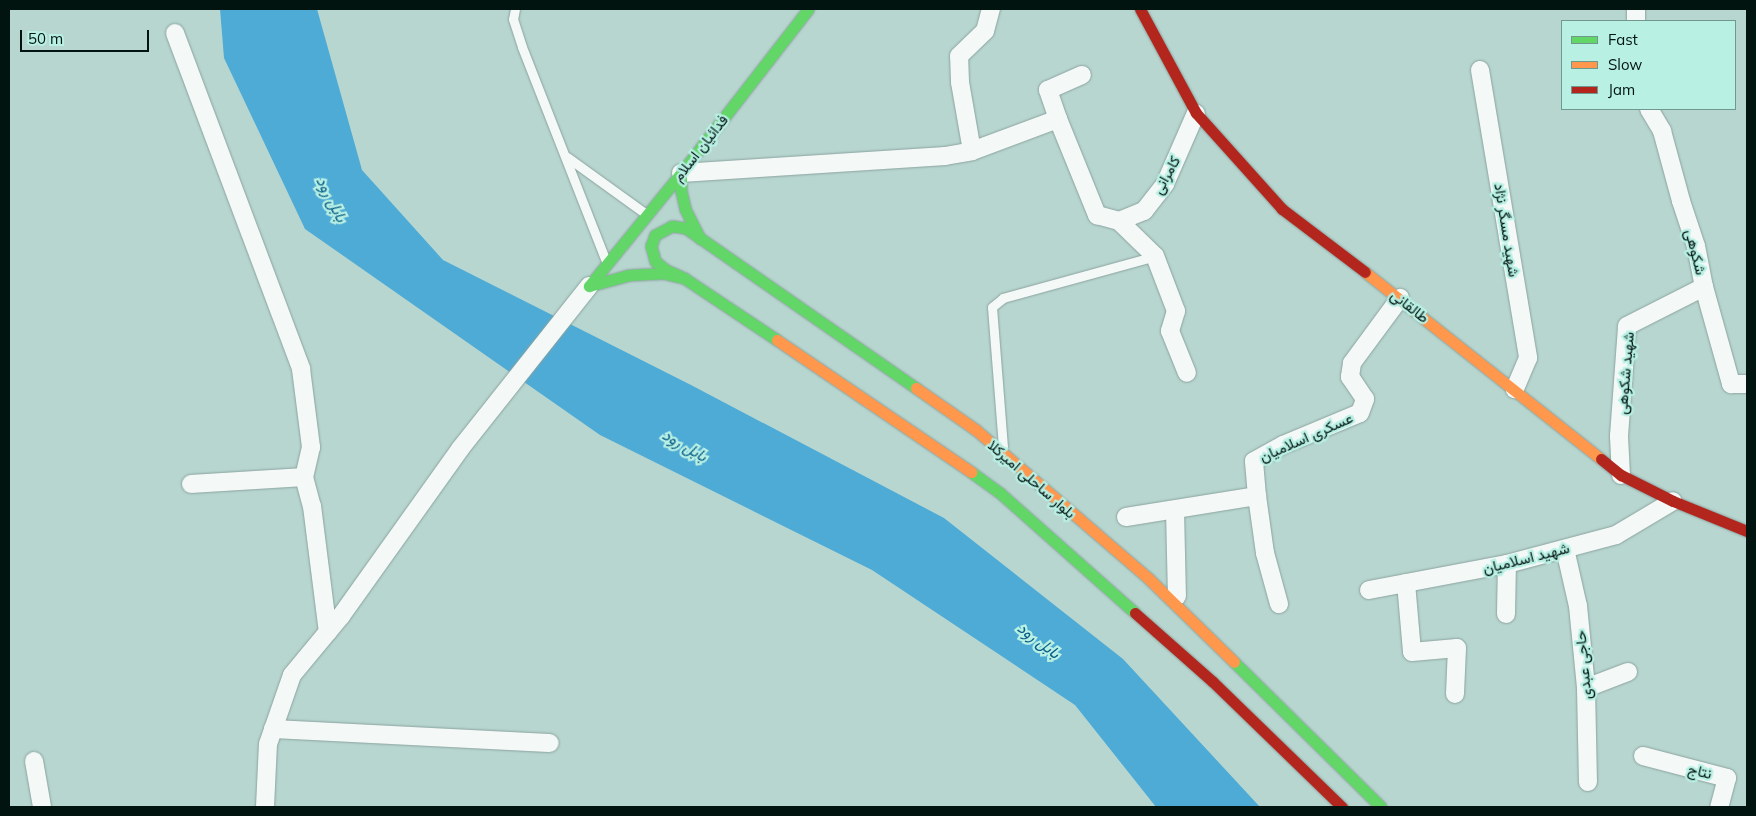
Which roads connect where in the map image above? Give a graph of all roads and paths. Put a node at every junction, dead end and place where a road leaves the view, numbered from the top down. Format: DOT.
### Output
graph roads {
  1 [pos="515,9"];
  2 [pos="808,9"];
  3 [pos="991,9"];
  4 [pos="1140,9"];
  5 [pos="175,33"];
  6 [pos="1480,70"];
  7 [pos="1082,75"];
  8 [pos="1649,110"];
  9 [pos="1196,112"];
  10 [pos="1058,119"];
  11 [pos="972,151"];
  12 [pos="567,157"];
  13 [pos="681,173"];
  14 [pos="648,215"];
  15 [pos="1119,221"];
  16 [pos="700,238"];
  17 [pos="1155,256"];
  18 [pos="608,265"];
  19 [pos="684,278"];
  20 [pos="589,286"];
  21 [pos="1704,287"];
  22 [pos="1400,298"];
  23 [pos="1187,373"];
  24 [pos="1747,384"];
  25 [pos="1515,389"];
  26 [pos="1004,455"];
  27 [pos="1621,475"];
  28 [pos="304,477"];
  29 [pos="191,484"];
  30 [pos="1257,496"];
  31 [pos="1673,501"];
  32 [pos="1175,510"];
  33 [pos="1126,517"];
  34 [pos="1747,531"];
  35 [pos="1565,549"];
  36 [pos="1507,564"];
  37 [pos="1406,583"];
  38 [pos="1369,590"];
  39 [pos="1177,596"];
  40 [pos="1279,604"];
  41 [pos="1506,614"];
  42 [pos="328,632"];
  43 [pos="1628,672"];
  44 [pos="1586,688"];
  45 [pos="1455,694"];
  46 [pos="273,730"];
  47 [pos="550,742"];
  48 [pos="1644,756"];
  49 [pos="34,761"];
  50 [pos="1588,782"];
  51 [pos="42,807"];
  52 [pos="266,807"];
  53 [pos="1342,807"];
  54 [pos="1381,807"];
  55 [pos="1719,807"];
  1 -- 12 [label="lane"];
  2 -- 13 [label="main road, فدائیان اسلام"];
  3 -- 11 [label="street"];
  4 -- 9 [label="main road, طالقانی"];
  5 -- 28 [label="street"];
  6 -- 25 [label="street, شهید مسگر نژاد"];
  7 -- 10 [label="street"];
  8 -- 21 [label="street, شکوهی"];
  9 -- 15 [label="street, کامرانی"];
  9 -- 22 [label="main road, طالقانی"];
  10 -- 11 [label="street"];
  10 -- 15 [label="street"];
  11 -- 13 [label="street"];
  12 -- 14 [label="lane"];
  12 -- 18 [label="lane"];
  13 -- 14 [label="main road, فدائیان اسلام"];
  13 -- 16 [label="main road, بلوار ساحلی امیرکلا"];
  14 -- 18 [label="main road, فدائیان اسلام"];
  15 -- 17 [label="street"];
  16 -- 19 [label="main road"];
  16 -- 26 [label="main road, بلوار ساحلی امیرکلا"];
  17 -- 23 [label="street"];
  17 -- 26 [label="lane"];
  18 -- 20 [label="main road, فدائیان اسلام"];
  19 -- 20 [label="main road, بلوار ساحلی امیرکلا"];
  19 -- 53 [label="main road, بلوار ساحلی امیرکلا"];
  20 -- 42 [label="street"];
  21 -- 24 [label="street, شکوهی"];
  21 -- 27 [label="street, شهید شکوهی"];
  22 -- 25 [label="main road, طالقانی"];
  22 -- 30 [label="street, عسکری اسلامیان"];
  25 -- 27 [label="main road, طالقانی"];
  26 -- 54 [label="main road, بلوار ساحلی امیرکلا"];
  27 -- 31 [label="main road, طالقانی"];
  28 -- 29 [label="street"];
  28 -- 42 [label="street"];
  30 -- 32 [label="street"];
  30 -- 40 [label="street"];
  31 -- 34 [label="main road, طالقانی"];
  31 -- 35 [label="street, شهید اسلامیان"];
  32 -- 33 [label="street"];
  32 -- 39 [label="street"];
  35 -- 36 [label="street, شهید اسلامیان"];
  35 -- 44 [label="street, حاجی عبدی"];
  36 -- 37 [label="street, شهید اسلامیان"];
  36 -- 41 [label="street"];
  37 -- 38 [label="street, شهید اسلامیان"];
  37 -- 45 [label="street"];
  42 -- 46 [label="street"];
  43 -- 44 [label="street"];
  44 -- 50 [label="street, حاجی عبدی"];
  46 -- 47 [label="street"];
  46 -- 52 [label="street"];
  48 -- 55 [label="street, نتاج"];
  49 -- 51 [label="street"];
}
